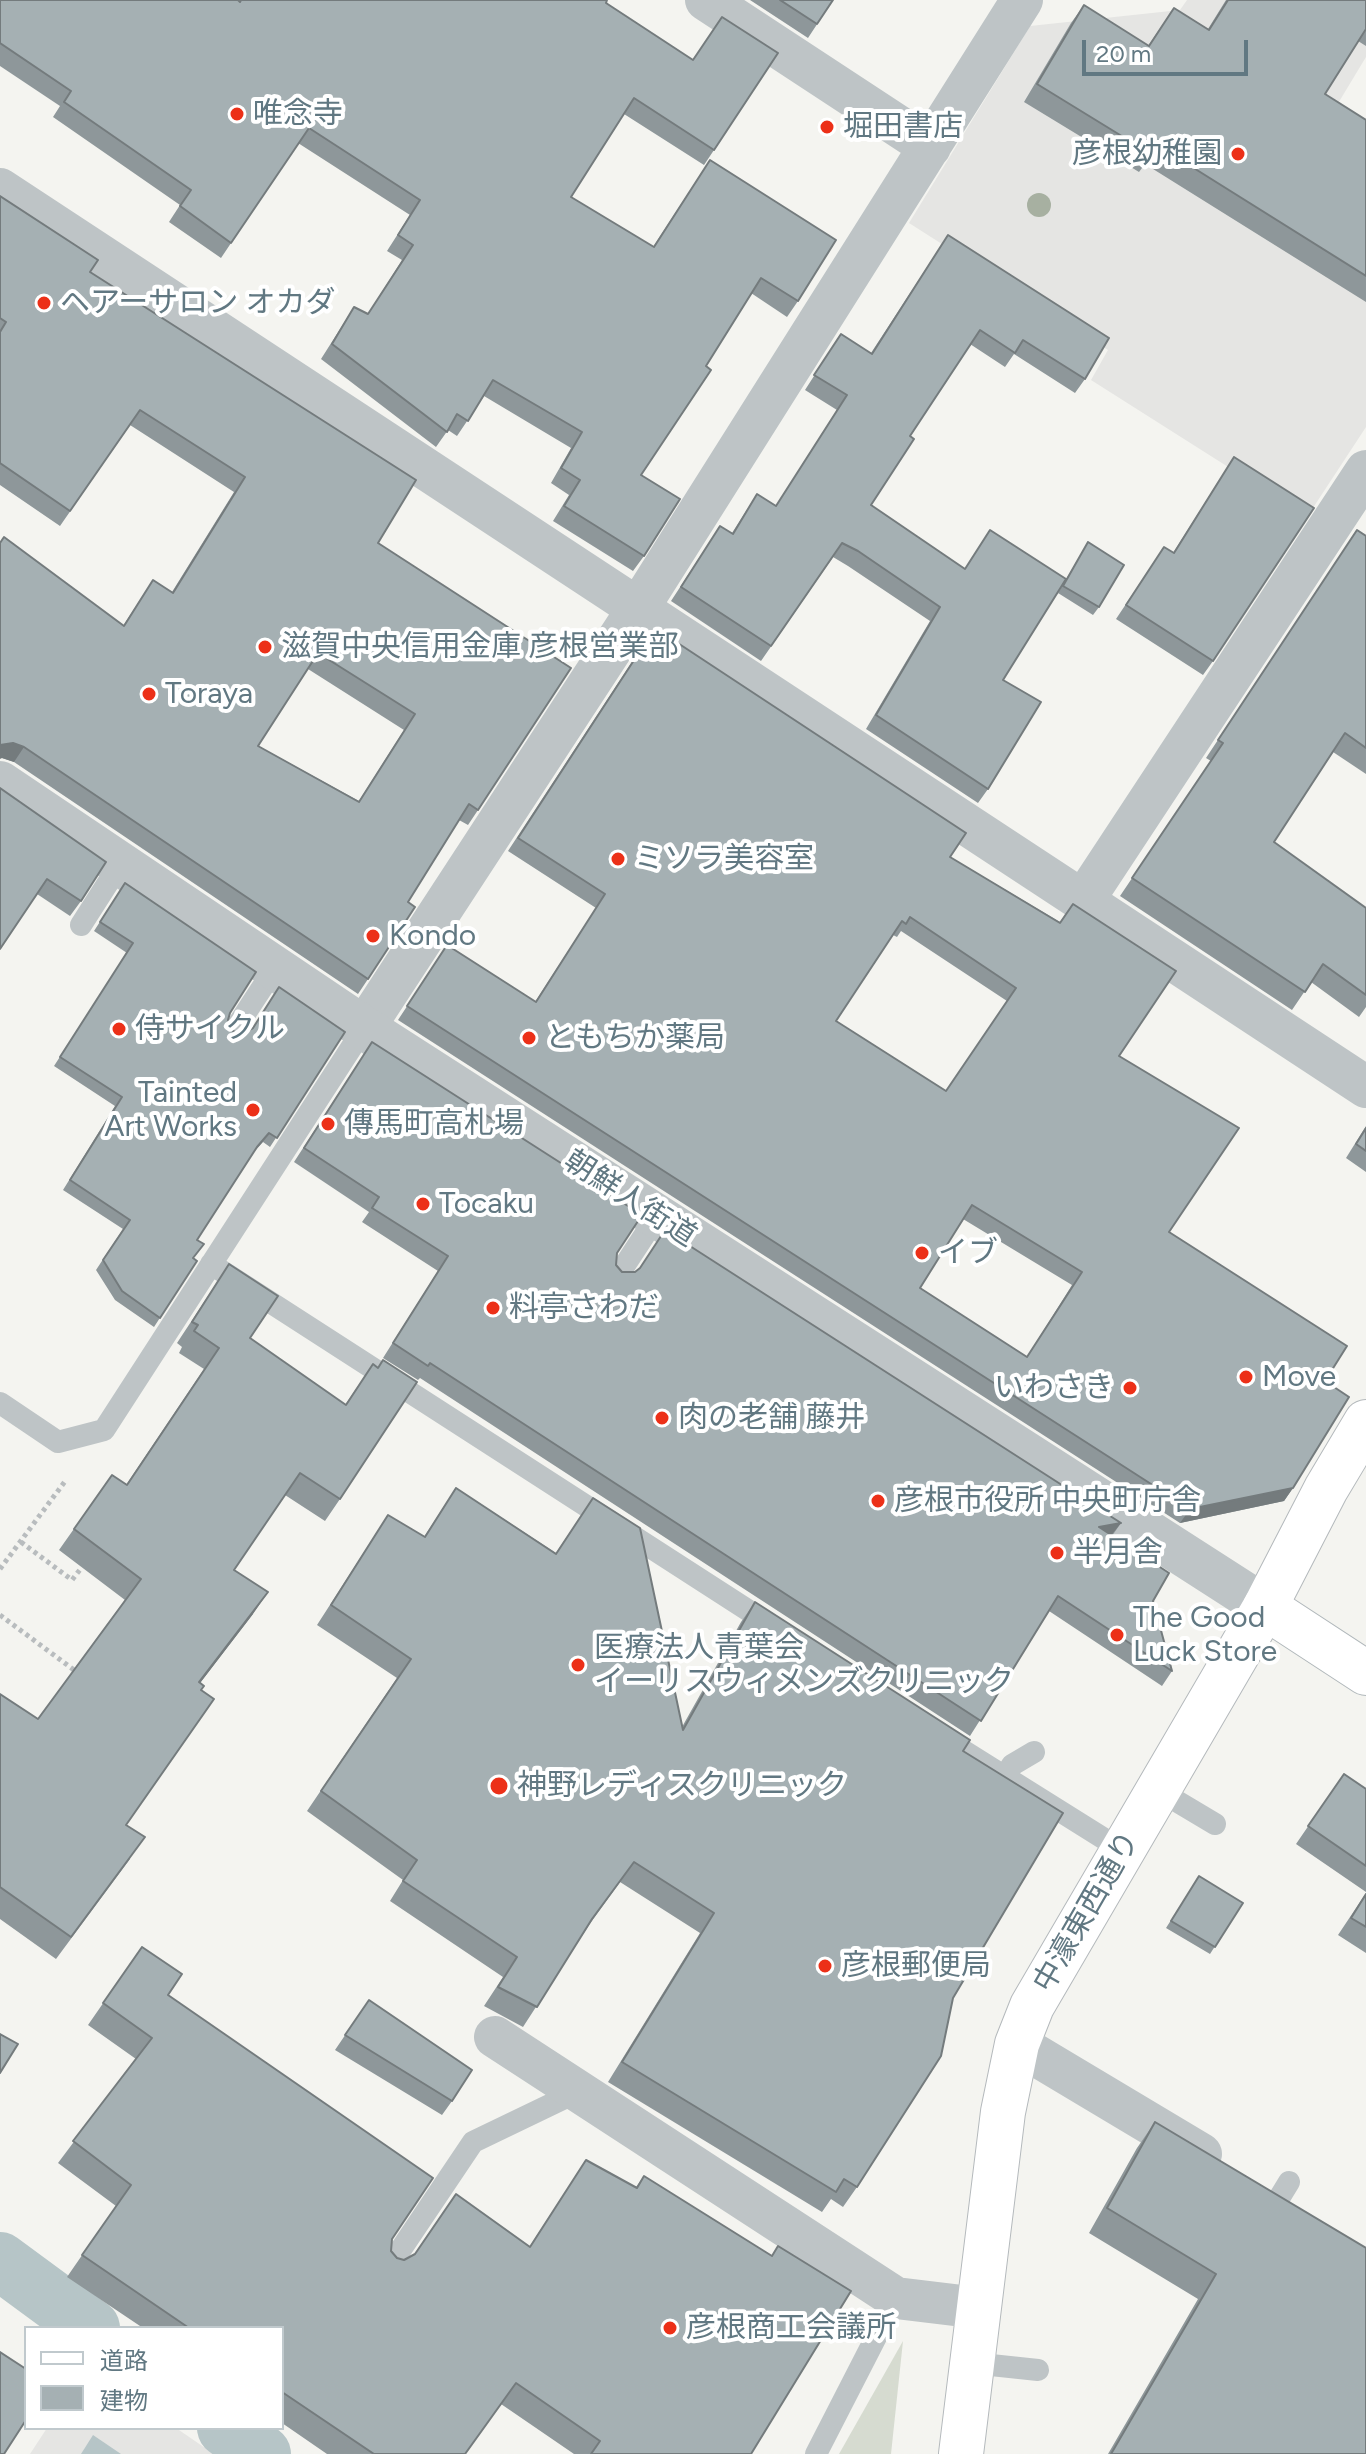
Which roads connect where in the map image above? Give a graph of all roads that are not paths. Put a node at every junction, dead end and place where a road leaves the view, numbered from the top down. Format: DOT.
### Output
graph roads {
  1 [pos="706,0"];
  2 [pos="1022,0"];
  3 [pos="930,147"];
  4 [pos="0,189"];
  5 [pos="1366,471"];
  6 [pos="639,607"];
  7 [pos="0,783"];
  8 [pos="120,864"];
  9 [pos="1083,901"];
  10 [pos="81,925"];
  11 [pos="275,968"];
  12 [pos="364,1028"];
  13 [pos="235,1029"];
  14 [pos="1366,1087"];
  15 [pos="657,1216"];
  16 [pos="211,1264"];
  17 [pos="619,1274"];
  18 [pos="0,1403"];
  19 [pos="1366,1422"];
  20 [pos="1265,1607"];
  21 [pos="794,1640"];
  22 [pos="1366,1673"];
  23 [pos="926,1726"];
  24 [pos="1034,1752"];
  25 [pos="1005,1777"];
  26 [pos="1158,1790"];
  27 [pos="1215,1824"];
  28 [pos="1122,1850"];
  29 [pos="495,2037"];
  30 [pos="1017,2044"];
  31 [pos="579,2091"];
  32 [pos="1316,2223"];
  33 [pos="389,2267"];
  34 [pos="896,2298"];
  35 [pos="979,2308"];
  36 [pos="972,2363"];
  37 [pos="1038,2370"];
  38 [pos="816,2454"];
  39 [pos="961,2454"];
  1 -- 3 [label="street"];
  2 -- 3 [label="street"];
  3 -- 6 [label="street"];
  4 -- 6 [label="street"];
  5 -- 9 [label="street"];
  6 -- 9 [label="street"];
  6 -- 12 [label="street"];
  7 -- 8 [label="street, 朝鮮人街道"];
  8 -- 10 [label="lane"];
  8 -- 11 [label="street, 朝鮮人街道"];
  9 -- 14 [label="street"];
  11 -- 12 [label="street, 朝鮮人街道"];
  11 -- 13 [label="lane"];
  12 -- 15 [label="street, 朝鮮人街道"];
  12 -- 16 [label="lane"];
  15 -- 17 [label="lane"];
  15 -- 20 [label="street, 朝鮮人街道"];
  16 -- 18 [label="lane"];
  16 -- 21 [label="lane"];
  19 -- 20 [label="main road, 中濠東西通り"];
  20 -- 22 [label="main road"];
  20 -- 26 [label="main road, 中濠東西通り"];
  23 -- 25 [label="lane"];
  24 -- 25 [label="lane"];
  25 -- 28 [label="lane"];
  26 -- 27 [label="lane"];
  26 -- 28 [label="main road, 中濠東西通り"];
  28 -- 30 [label="main road, 中濠東西通り"];
  29 -- 31 [label="street"];
  30 -- 32 [label="street"];
  30 -- 35 [label="main road, 中濠東西通り"];
  31 -- 33 [label="lane"];
  31 -- 34 [label="street"];
  34 -- 35 [label="street"];
  34 -- 38 [label="lane"];
  35 -- 36 [label="main road, 中濠東西通り"];
  36 -- 37 [label="lane"];
  36 -- 39 [label="main road, 中濠東西通り"];
}
